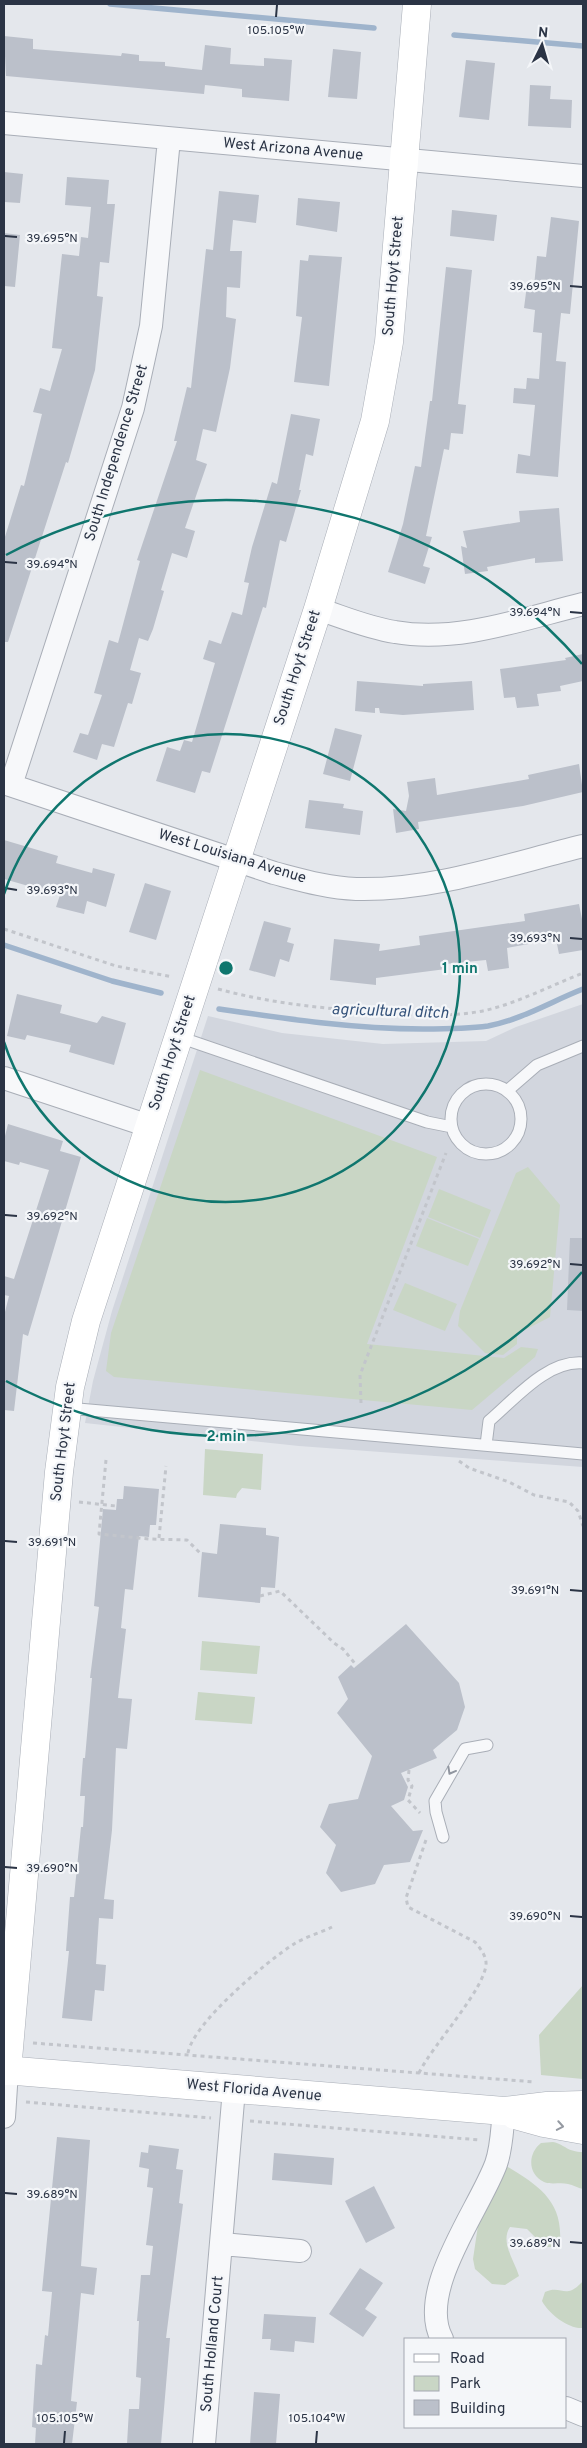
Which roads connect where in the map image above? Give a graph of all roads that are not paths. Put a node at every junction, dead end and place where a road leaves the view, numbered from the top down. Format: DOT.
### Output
graph roads {
  1 [pos="418,4"];
  2 [pos="4,123"];
  3 [pos="169,139"];
  4 [pos="404,160"];
  5 [pos="583,176"];
  6 [pos="583,604"];
  7 [pos="318,609"];
  8 [pos="8,784"];
  9 [pos="583,846"];
  10 [pos="236,861"];
  11 [pos="178,1037"];
  12 [pos="583,1046"];
  13 [pos="4,1078"];
  14 [pos="507,1092"];
  15 [pos="149,1126"];
  16 [pos="452,1127"];
  17 [pos="583,1363"];
  18 [pos="66,1408"];
  19 [pos="486,1445"];
  20 [pos="583,1454"];
  21 [pos="487,1744"];
  22 [pos="444,1837"];
  23 [pos="5,2071"];
  24 [pos="234,2089"];
  25 [pos="583,2105"];
  26 [pos="4,2108"];
  27 [pos="504,2111"];
  28 [pos="583,2130"];
  29 [pos="222,2244"];
  30 [pos="300,2250"];
  31 [pos="442,2338"];
  32 [pos="567,2408"];
  33 [pos="583,2415"];
  34 [pos="204,2444"];
  1 -- 4 [label="street, South Hoyt Street"];
  2 -- 3 [label="street, West Arizona Avenue"];
  3 -- 4 [label="street, West Arizona Avenue"];
  3 -- 8 [label="street, South Independence Street"];
  4 -- 5 [label="street, West Arizona Avenue"];
  4 -- 7 [label="street, South Hoyt Street"];
  6 -- 7 [label="street"];
  7 -- 10 [label="street, South Hoyt Street"];
  8 -- 10 [label="street, West Louisiana Avenue"];
  9 -- 10 [label="street, West Louisiana Avenue"];
  10 -- 11 [label="street, South Hoyt Street"];
  11 -- 15 [label="street, South Hoyt Street"];
  11 -- 16 [label="lane"];
  12 -- 14 [label="lane"];
  13 -- 15 [label="street"];
  14 -- 16 [label="lane"];
  14 -- 16 [label="lane"];
  15 -- 18 [label="street, South Hoyt Street"];
  17 -- 19 [label="lane"];
  18 -- 19 [label="lane"];
  18 -- 23 [label="street, South Hoyt Street"];
  19 -- 20 [label="lane"];
  21 -- 22 [label="lane, one-way"];
  23 -- 24 [label="street, West Florida Avenue"];
  23 -- 26 [label="street, South Hoyt Street"];
  24 -- 27 [label="street, West Florida Avenue"];
  24 -- 29 [label="street, South Holland Court"];
  25 -- 27 [label="street, West Florida Avenue"];
  27 -- 28 [label="street, West Florida Avenue, one-way"];
  27 -- 31 [label="street"];
  29 -- 30 [label="street"];
  29 -- 34 [label="street, South Holland Court"];
  32 -- 33 [label="street"];
}
